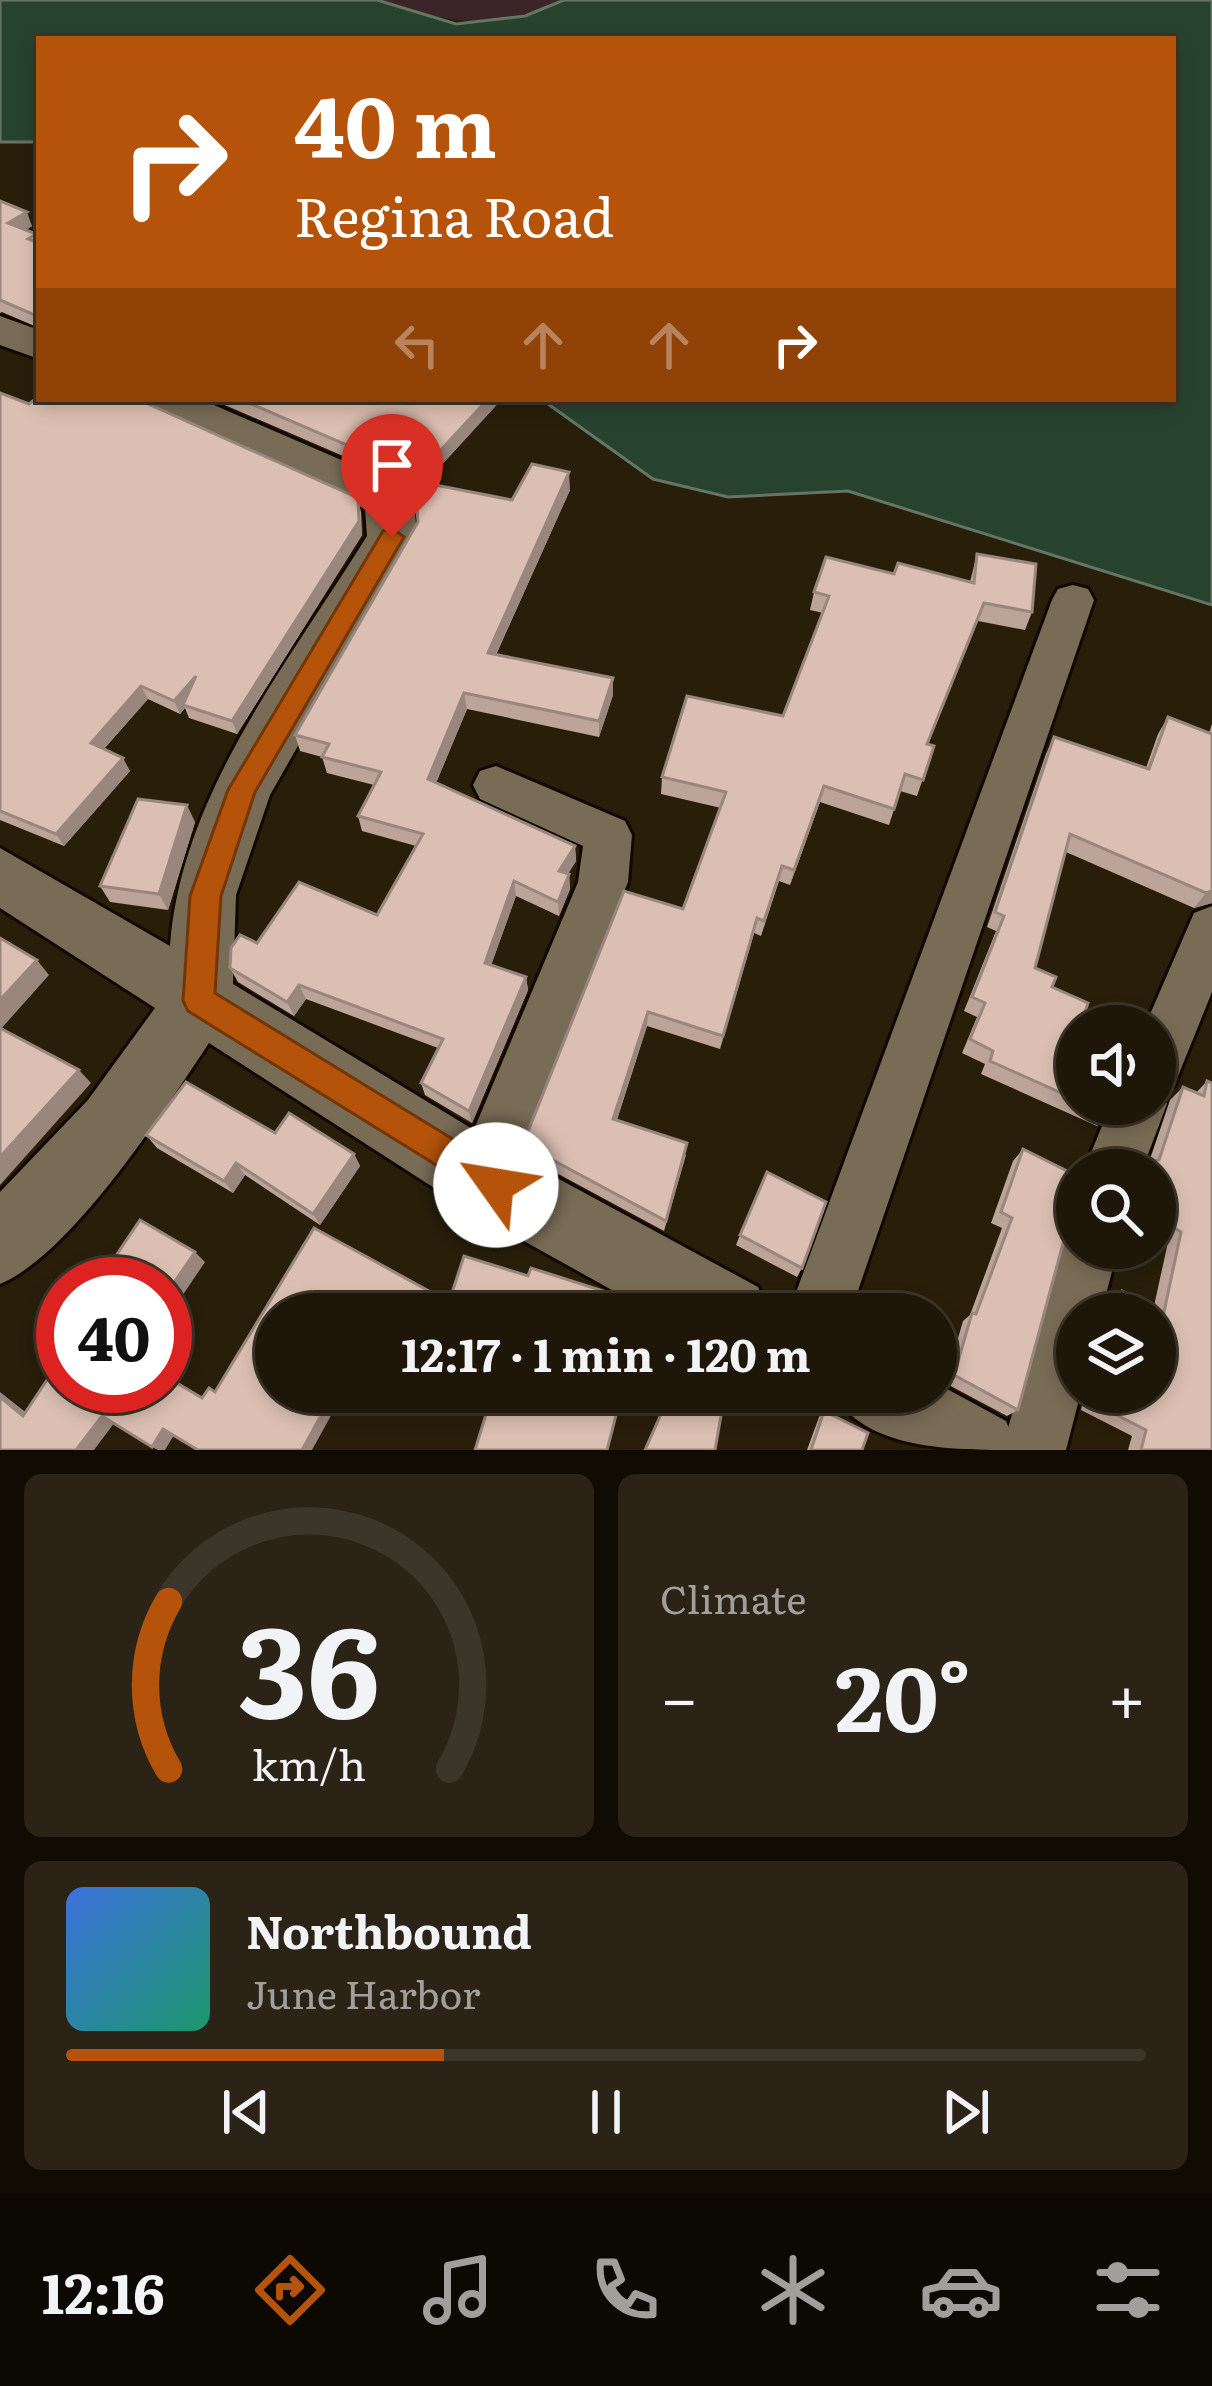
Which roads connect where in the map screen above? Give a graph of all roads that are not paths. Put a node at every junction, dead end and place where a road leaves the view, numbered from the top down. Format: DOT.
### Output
graph roads {
  1 [pos="0,329"];
  2 [pos="36,345"];
  3 [pos="167,402"];
  4 [pos="1073,600"];
  5 [pos="496,784"];
  6 [pos="0,875"];
  7 [pos="1212,929"];
  8 [pos="199,1001"];
  9 [pos="1176,1016"];
  10 [pos="483,1178"];
  11 [pos="0,1246"];
  12 [pos="1082,1269"];
  13 [pos="693,1293"];
  14 [pos="826,1293"];
  15 [pos="911,1413"];
  16 [pos="977,1450"];
  17 [pos="1034,1450"];
  1 -- 2 [label="street"];
  3 -- 8 [label="street"];
  4 -- 14 [label="street"];
  5 -- 10 [label="street"];
  6 -- 8 [label="street"];
  7 -- 9 [label="street"];
  8 -- 10 [label="street"];
  8 -- 11 [label="street"];
  10 -- 13 [label="street"];
  12 -- 17 [label="street"];
  15 -- 16 [label="street"];
}
